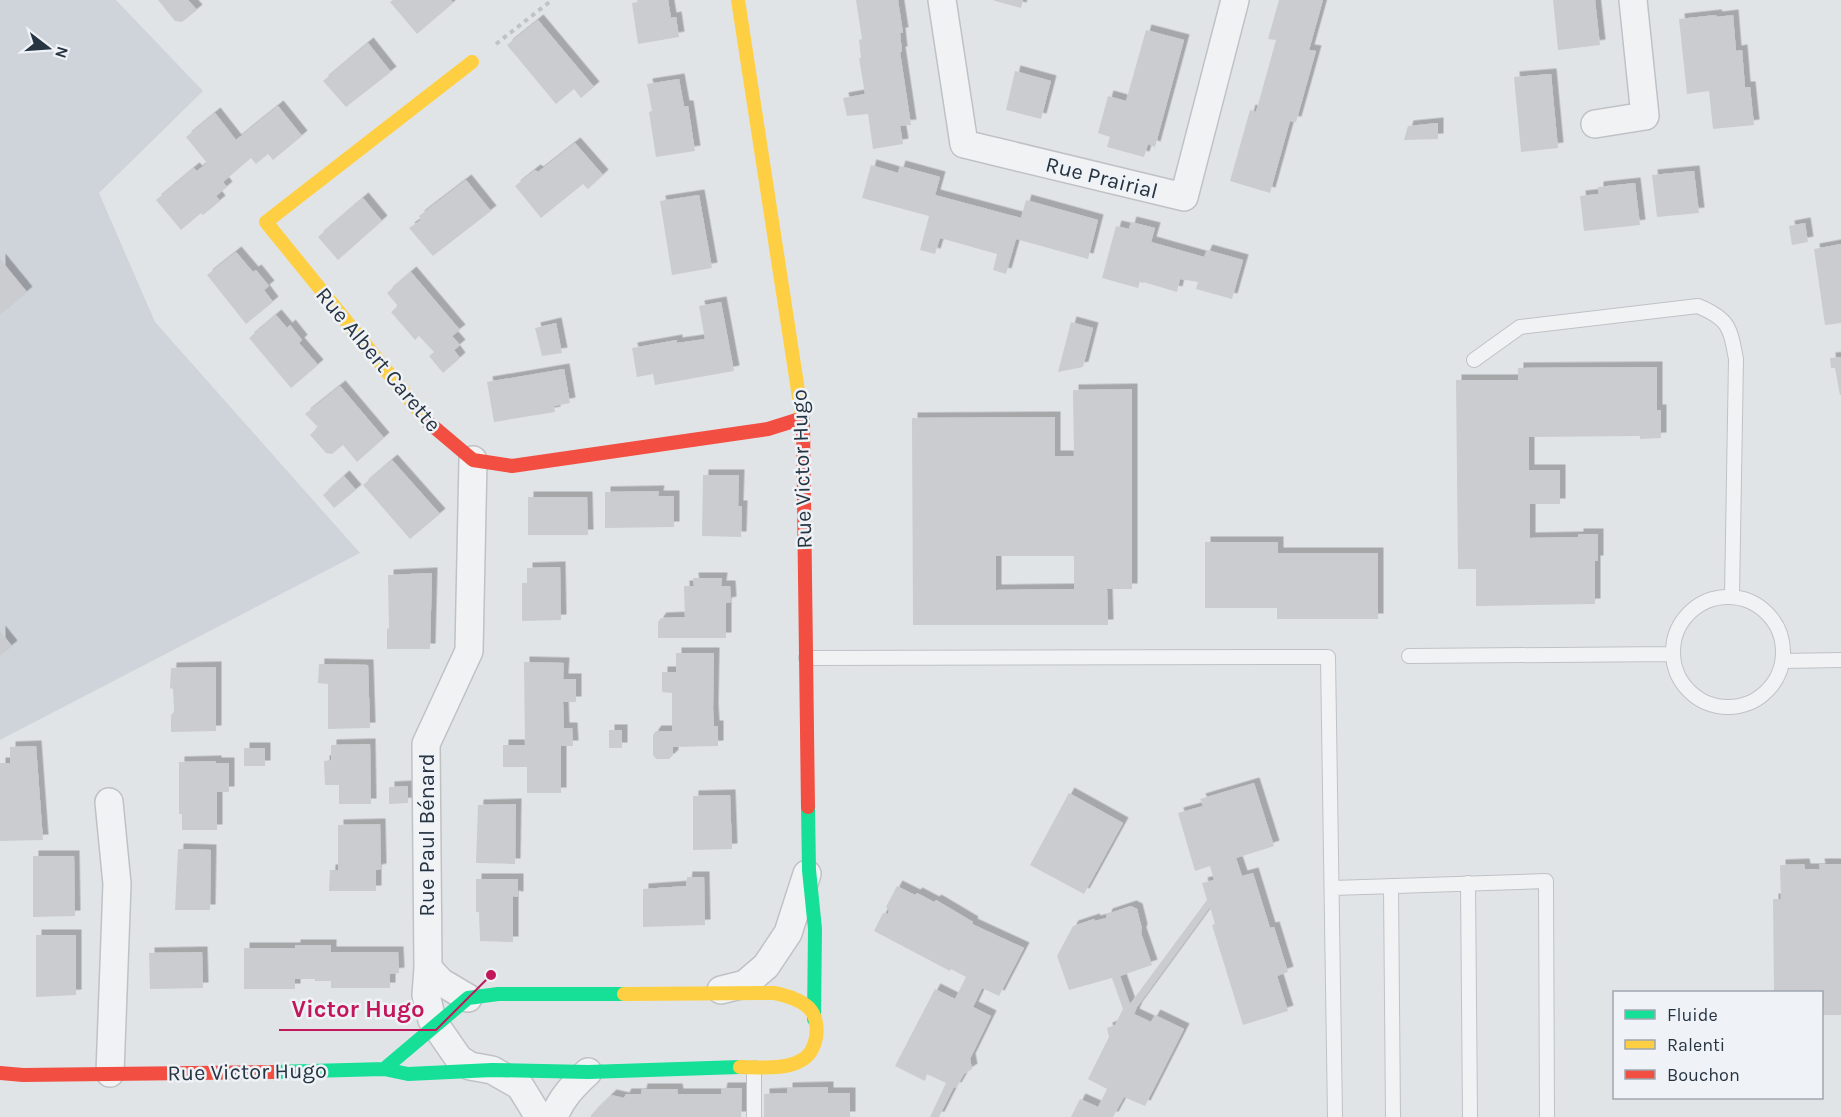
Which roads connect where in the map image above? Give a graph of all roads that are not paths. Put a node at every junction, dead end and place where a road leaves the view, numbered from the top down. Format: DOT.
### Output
graph roads {
  1 [pos="738,0"];
  2 [pos="942,0"];
  3 [pos="1235,0"];
  4 [pos="1633,0"];
  5 [pos="472,62"];
  6 [pos="1595,124"];
  7 [pos="1474,360"];
  8 [pos="803,418"];
  9 [pos="473,460"];
  10 [pos="1732,596"];
  11 [pos="1673,654"];
  12 [pos="1409,656"];
  13 [pos="806,658"];
  14 [pos="1841,660"];
  15 [pos="1783,661"];
  16 [pos="110,802"];
  17 [pos="809,870"];
  18 [pos="1468,883"];
  19 [pos="1391,886"];
  20 [pos="1332,888"];
  21 [pos="428,968"];
  22 [pos="714,992"];
  23 [pos="451,1019"];
  24 [pos="814,1019"];
  25 [pos="754,1068"];
  26 [pos="384,1069"];
  27 [pos="492,1070"];
  28 [pos="588,1072"];
  29 [pos="0,1073"];
  30 [pos="110,1073"];
  31 [pos="539,1117"];
  32 [pos="554,1117"];
  33 [pos="754,1117"];
  34 [pos="1335,1117"];
  35 [pos="1393,1117"];
  36 [pos="1470,1117"];
  37 [pos="1547,1117"];
  1 -- 8 [label="street, Rue Victor Hugo"];
  2 -- 3 [label="street, Rue Prairial"];
  4 -- 6 [label="street"];
  5 -- 9 [label="street, Rue Albert Carette"];
  7 -- 10 [label="lane"];
  8 -- 9 [label="street"];
  8 -- 13 [label="street, Rue Victor Hugo"];
  9 -- 21 [label="street, Rue Paul Bénard"];
  10 -- 11 [label="lane"];
  10 -- 15 [label="lane"];
  11 -- 12 [label="lane"];
  11 -- 15 [label="lane"];
  13 -- 17 [label="street, Rue Victor Hugo"];
  13 -- 20 [label="lane"];
  14 -- 15 [label="lane"];
  16 -- 30 [label="street"];
  17 -- 22 [label="street, Rue Victor Hugo"];
  17 -- 24 [label="street, Rue Victor Hugo"];
  18 -- 19 [label="lane"];
  18 -- 36 [label="lane"];
  18 -- 37 [label="lane"];
  19 -- 20 [label="lane"];
  19 -- 35 [label="lane"];
  20 -- 34 [label="lane"];
  21 -- 23 [label="street"];
  21 -- 23 [label="street, Rue Paul Bénard"];
  22 -- 23 [label="street, Rue Victor Hugo"];
  22 -- 24 [label="street, Rue Victor Hugo"];
  23 -- 26 [label="street"];
  23 -- 27 [label="street, Rue Victor Hugo"];
  24 -- 25 [label="street, Rue Victor Hugo"];
  25 -- 28 [label="street, Rue Victor Hugo"];
  25 -- 33 [label="lane"];
  26 -- 27 [label="street, Rue Victor Hugo"];
  26 -- 30 [label="street, Rue Victor Hugo"];
  27 -- 28 [label="street, Rue Victor Hugo"];
  27 -- 31 [label="street"];
  28 -- 32 [label="street"];
  29 -- 30 [label="street, Rue Victor Hugo"];
}
